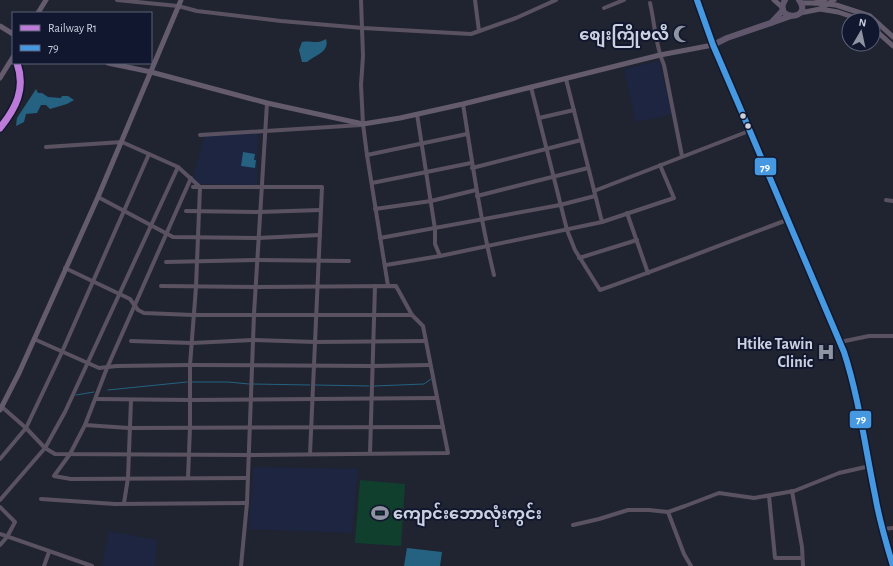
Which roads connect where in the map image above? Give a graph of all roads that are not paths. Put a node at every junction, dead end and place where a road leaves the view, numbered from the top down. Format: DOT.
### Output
graph roads {
  1 [pos="46,0"];
  2 [pos="117,0"];
  3 [pos="181,0"];
  4 [pos="361,0"];
  5 [pos="475,0"];
  6 [pos="556,0"];
  7 [pos="624,0"];
  8 [pos="696,0"];
  9 [pos="774,0"];
  10 [pos="785,0"];
  11 [pos="834,0"];
  12 [pos="843,0"];
  13 [pos="550,1"];
  14 [pos="801,1"];
  15 [pos="826,2"];
  16 [pos="650,3"];
  17 [pos="178,6"];
  18 [pos="604,8"];
  19 [pos="846,8"];
  20 [pos="783,9"];
  21 [pos="820,9"];
  22 [pos="39,12"];
  23 [pos="845,12"];
  24 [pos="800,13"];
  25 [pos="841,13"];
  26 [pos="791,16"];
  27 [pos="770,24"];
  28 [pos="0,26"];
  29 [pos="363,28"];
  30 [pos="479,31"];
  31 [pos="12,33"];
  32 [pos="881,35"];
  33 [pos="893,37"];
  34 [pos="713,45"];
  35 [pos="893,46"];
  36 [pos="660,55"];
  37 [pos="12,59"];
  38 [pos="113,64"];
  39 [pos="151,72"];
  40 [pos="0,78"];
  41 [pos="566,79"];
  42 [pos="531,87"];
  43 [pos="267,103"];
  44 [pos="462,104"];
  45 [pos="574,110"];
  46 [pos="417,114"];
  47 [pos="539,118"];
  48 [pos="363,124"];
  49 [pos="265,131"];
  50 [pos="750,131"];
  51 [pos="467,134"];
  52 [pos="200,135"];
  53 [pos="581,140"];
  54 [pos="122,142"];
  55 [pos="422,143"];
  56 [pos="46,147"];
  57 [pos="547,149"];
  58 [pos="149,154"];
  59 [pos="367,155"];
  60 [pos="682,156"];
  61 [pos="471,163"];
  62 [pos="660,165"];
  63 [pos="178,167"];
  64 [pos="472,168"];
  65 [pos="588,168"];
  66 [pos="426,172"];
  67 [pos="553,177"];
  68 [pos="191,178"];
  69 [pos="372,183"];
  70 [pos="193,187"];
  71 [pos="200,187"];
  72 [pos="261,187"];
  73 [pos="476,190"];
  74 [pos="595,193"];
  75 [pos="477,196"];
  76 [pos="98,197"];
  77 [pos="886,200"];
  78 [pos="893,200"];
  79 [pos="431,201"];
  80 [pos="560,205"];
  81 [pos="375,209"];
  82 [pos="124,210"];
  83 [pos="321,210"];
  84 [pos="186,211"];
  85 [pos="199,211"];
  86 [pos="259,212"];
  87 [pos="627,213"];
  88 [pos="482,220"];
  89 [pos="787,220"];
  90 [pos="602,222"];
  91 [pos="151,225"];
  92 [pos="435,229"];
  93 [pos="567,230"];
  94 [pos="166,233"];
  95 [pos="320,235"];
  96 [pos="198,237"];
  97 [pos="258,238"];
  98 [pos="380,238"];
  99 [pos="636,240"];
  100 [pos="487,247"];
  101 [pos="440,256"];
  102 [pos="579,258"];
  103 [pos="257,260"];
  104 [pos="319,261"];
  105 [pos="166,262"];
  106 [pos="197,262"];
  107 [pos="349,262"];
  108 [pos="386,265"];
  109 [pos="65,268"];
  110 [pos="648,273"];
  111 [pos="494,275"];
  112 [pos="388,279"];
  113 [pos="93,282"];
  114 [pos="161,286"];
  115 [pos="317,286"];
  116 [pos="378,286"];
  117 [pos="388,286"];
  118 [pos="196,287"];
  119 [pos="256,287"];
  120 [pos="119,294"];
  121 [pos="135,305"];
  122 [pos="254,314"];
  123 [pos="316,314"];
  124 [pos="374,314"];
  125 [pos="412,314"];
  126 [pos="193,315"];
  127 [pos="893,336"];
  128 [pos="34,339"];
  129 [pos="253,340"];
  130 [pos="131,341"];
  131 [pos="426,341"];
  132 [pos="315,342"];
  133 [pos="373,342"];
  134 [pos="840,342"];
  135 [pos="192,343"];
  136 [pos="62,352"];
  137 [pos="87,362"];
  138 [pos="190,365"];
  139 [pos="252,365"];
  140 [pos="314,365"];
  141 [pos="430,365"];
  142 [pos="373,366"];
  143 [pos="107,368"];
  144 [pos="313,398"];
  145 [pos="372,398"];
  146 [pos="436,398"];
  147 [pos="96,399"];
  148 [pos="250,399"];
  149 [pos="131,400"];
  150 [pos="190,400"];
  151 [pos="1,408"];
  152 [pos="85,425"];
  153 [pos="190,427"];
  154 [pos="250,427"];
  155 [pos="311,427"];
  156 [pos="371,427"];
  157 [pos="443,427"];
  158 [pos="26,428"];
  159 [pos="129,428"];
  160 [pos="45,448"];
  161 [pos="370,453"];
  162 [pos="70,454"];
  163 [pos="128,454"];
  164 [pos="189,454"];
  165 [pos="310,454"];
  166 [pos="249,455"];
  167 [pos="0,459"];
  168 [pos="870,466"];
  169 [pos="128,478"];
  170 [pos="188,478"];
  171 [pos="248,478"];
  172 [pos="792,491"];
  173 [pos="769,496"];
  174 [pos="41,499"];
  175 [pos="0,500"];
  176 [pos="124,503"];
  177 [pos="247,503"];
  178 [pos="0,507"];
  179 [pos="668,512"];
  180 [pos="573,525"];
  181 [pos="893,528"];
  182 [pos="883,529"];
  183 [pos="0,534"];
  184 [pos="7,537"];
  185 [pos="0,544"];
  186 [pos="49,552"];
  187 [pos="802,558"];
  188 [pos="44,566"];
  189 [pos="92,566"];
  190 [pos="241,566"];
  191 [pos="691,566"];
  192 [pos="803,566"];
  193 [pos="893,566"];
  1 -- 22 [label="main road"];
  2 -- 17 [label="street"];
  3 -- 17 [label="main road"];
  4 -- 29 [label="street"];
  5 -- 30 [label="street"];
  6 -- 13 [label="street"];
  7 -- 18 [label="street"];
  8 -- 34 [label="main road"];
  9 -- 20 [label="main road"];
  10 -- 20 [label="highway"];
  11 -- 15 [label="main road"];
  12 -- 19 [label="main road"];
  13 -- 30 [label="street"];
  14 -- 15 [label="main road"];
  14 -- 24 [label="highway"];
  15 -- 19 [label="main road"];
  15 -- 21 [label="main road"];
  16 -- 36 [label="street"];
  17 -- 29 [label="street"];
  17 -- 39 [label="main road"];
  19 -- 23 [label="main road"];
  19 -- 33 [label="main road"];
  20 -- 26 [label="highway"];
  20 -- 27 [label="highway"];
  21 -- 24 [label="main road"];
  21 -- 25 [label="main road"];
  24 -- 26 [label="highway"];
  26 -- 27 [label="highway"];
  27 -- 34 [label="highway"];
  28 -- 31 [label="main road"];
  29 -- 30 [label="street"];
  29 -- 48 [label="street"];
  32 -- 35 [label="main road"];
  34 -- 36 [label="main road"];
  34 -- 50 [label="highway"];
  36 -- 41 [label="main road"];
  36 -- 60 [label="street"];
  37 -- 40 [label="main road"];
  38 -- 39 [label="main road"];
  39 -- 43 [label="main road"];
  39 -- 54 [label="main road"];
  41 -- 42 [label="main road"];
  41 -- 45 [label="street"];
  42 -- 44 [label="main road"];
  42 -- 47 [label="street"];
  43 -- 48 [label="main road"];
  43 -- 49 [label="street"];
  44 -- 46 [label="main road"];
  44 -- 51 [label="street"];
  45 -- 47 [label="street"];
  45 -- 53 [label="street"];
  46 -- 48 [label="main road"];
  46 -- 55 [label="street"];
  47 -- 57 [label="street"];
  48 -- 49 [label="street"];
  48 -- 59 [label="street"];
  49 -- 52 [label="street"];
  49 -- 72 [label="street"];
  50 -- 60 [label="street"];
  50 -- 89 [label="highway"];
  51 -- 55 [label="street"];
  51 -- 61 [label="street"];
  53 -- 57 [label="street"];
  53 -- 65 [label="street"];
  54 -- 56 [label="street"];
  54 -- 58 [label="street"];
  54 -- 76 [label="main road"];
  55 -- 59 [label="street"];
  55 -- 66 [label="street"];
  57 -- 64 [label="street"];
  57 -- 67 [label="street"];
  58 -- 63 [label="street"];
  58 -- 82 [label="street"];
  59 -- 69 [label="street"];
  60 -- 62 [label="street"];
  61 -- 64 [label="street"];
  61 -- 66 [label="street"];
  62 -- 74 [label="street"];
  62 -- 87 [label="street"];
  63 -- 68 [label="street"];
  63 -- 91 [label="street"];
  64 -- 73 [label="street"];
  65 -- 67 [label="street"];
  65 -- 74 [label="street"];
  66 -- 69 [label="street"];
  66 -- 79 [label="street"];
  67 -- 75 [label="street"];
  67 -- 80 [label="street"];
  68 -- 71 [label="street"];
  68 -- 94 [label="street"];
  69 -- 81 [label="street"];
  70 -- 71 [label="street"];
  71 -- 72 [label="street"];
  71 -- 85 [label="street"];
  72 -- 83 [label="street"];
  72 -- 86 [label="street"];
  73 -- 75 [label="street"];
  73 -- 79 [label="street"];
  74 -- 80 [label="street"];
  74 -- 90 [label="street"];
  75 -- 88 [label="street"];
  76 -- 82 [label="street"];
  76 -- 109 [label="main road"];
  77 -- 78 [label="street"];
  79 -- 81 [label="street"];
  79 -- 92 [label="street"];
  80 -- 88 [label="street"];
  80 -- 93 [label="street"];
  81 -- 98 [label="street"];
  82 -- 91 [label="street"];
  82 -- 113 [label="street"];
  83 -- 86 [label="street"];
  83 -- 95 [label="street"];
  84 -- 85 [label="street"];
  85 -- 86 [label="street"];
  85 -- 96 [label="street"];
  86 -- 97 [label="street"];
  87 -- 90 [label="street"];
  87 -- 99 [label="street"];
  88 -- 92 [label="street"];
  88 -- 100 [label="street"];
  89 -- 110 [label="street"];
  89 -- 134 [label="highway"];
  90 -- 93 [label="street"];
  91 -- 94 [label="street"];
  91 -- 120 [label="street"];
  92 -- 98 [label="street"];
  92 -- 101 [label="street"];
  93 -- 100 [label="street"];
  93 -- 102 [label="street"];
  94 -- 96 [label="street"];
  94 -- 121 [label="street"];
  95 -- 97 [label="street"];
  95 -- 104 [label="street"];
  96 -- 97 [label="street"];
  96 -- 106 [label="street"];
  97 -- 103 [label="street"];
  98 -- 108 [label="street"];
  99 -- 102 [label="street"];
  99 -- 110 [label="street"];
  100 -- 101 [label="street"];
  100 -- 111 [label="street"];
  101 -- 108 [label="street"];
  102 -- 110 [label="street"];
  103 -- 104 [label="street"];
  103 -- 106 [label="street"];
  103 -- 119 [label="street"];
  104 -- 107 [label="street"];
  104 -- 115 [label="street"];
  105 -- 106 [label="street"];
  106 -- 118 [label="street"];
  108 -- 112 [label="street"];
  109 -- 113 [label="street"];
  109 -- 128 [label="main road"];
  112 -- 116 [label="street"];
  112 -- 117 [label="street"];
  113 -- 120 [label="street"];
  113 -- 136 [label="street"];
  114 -- 118 [label="street"];
  115 -- 116 [label="street"];
  115 -- 119 [label="street"];
  115 -- 123 [label="street"];
  116 -- 117 [label="street"];
  116 -- 124 [label="street"];
  117 -- 125 [label="street"];
  118 -- 119 [label="street"];
  118 -- 126 [label="street"];
  119 -- 122 [label="street"];
  120 -- 121 [label="street"];
  120 -- 137 [label="street"];
  121 -- 126 [label="street"];
  121 -- 143 [label="street"];
  122 -- 123 [label="street"];
  122 -- 126 [label="street"];
  122 -- 129 [label="street"];
  123 -- 124 [label="street"];
  123 -- 132 [label="street"];
  124 -- 125 [label="street"];
  124 -- 133 [label="street"];
  125 -- 131 [label="street"];
  126 -- 135 [label="street"];
  127 -- 134 [label="street"];
  128 -- 136 [label="street"];
  128 -- 151 [label="main road"];
  129 -- 132 [label="street"];
  129 -- 135 [label="street"];
  129 -- 139 [label="street"];
  130 -- 135 [label="street"];
  131 -- 133 [label="street"];
  131 -- 141 [label="street"];
  132 -- 133 [label="street"];
  132 -- 140 [label="street"];
  133 -- 142 [label="street"];
  134 -- 168 [label="highway"];
  135 -- 138 [label="street"];
  136 -- 137 [label="street"];
  136 -- 158 [label="street"];
  137 -- 143 [label="street"];
  137 -- 160 [label="street"];
  138 -- 139 [label="street"];
  138 -- 143 [label="street"];
  138 -- 150 [label="street"];
  139 -- 140 [label="street"];
  139 -- 148 [label="street"];
  140 -- 142 [label="street"];
  140 -- 144 [label="street"];
  141 -- 142 [label="street"];
  141 -- 146 [label="street"];
  142 -- 145 [label="street"];
  143 -- 147 [label="street"];
  144 -- 145 [label="street"];
  144 -- 148 [label="street"];
  144 -- 155 [label="street"];
  145 -- 146 [label="street"];
  145 -- 156 [label="street"];
  146 -- 157 [label="street"];
  147 -- 149 [label="street"];
  147 -- 152 [label="street"];
  148 -- 150 [label="street"];
  148 -- 154 [label="street"];
  149 -- 150 [label="street"];
  149 -- 159 [label="street"];
  150 -- 153 [label="street"];
  151 -- 158 [label="street"];
  152 -- 159 [label="street"];
  152 -- 162 [label="street"];
  153 -- 154 [label="street"];
  153 -- 159 [label="street"];
  153 -- 164 [label="street"];
  154 -- 155 [label="street"];
  154 -- 166 [label="street"];
  155 -- 156 [label="street"];
  155 -- 165 [label="street"];
  156 -- 157 [label="street"];
  156 -- 161 [label="street"];
  157 -- 161 [label="street"];
  158 -- 160 [label="street"];
  158 -- 167 [label="street"];
  159 -- 163 [label="street"];
  160 -- 162 [label="street"];
  160 -- 175 [label="street"];
  161 -- 165 [label="street"];
  162 -- 163 [label="street"];
  162 -- 169 [label="street"];
  163 -- 164 [label="street"];
  163 -- 169 [label="street"];
  164 -- 166 [label="street"];
  164 -- 170 [label="street"];
  165 -- 166 [label="street"];
  166 -- 171 [label="street"];
  168 -- 172 [label="street"];
  168 -- 182 [label="highway"];
  169 -- 170 [label="street"];
  169 -- 176 [label="street"];
  170 -- 171 [label="street"];
  171 -- 177 [label="street"];
  172 -- 173 [label="street"];
  172 -- 187 [label="street"];
  173 -- 179 [label="street"];
  173 -- 187 [label="street"];
  174 -- 176 [label="street"];
  176 -- 177 [label="street"];
  177 -- 190 [label="street"];
  178 -- 184 [label="street"];
  179 -- 180 [label="street"];
  179 -- 191 [label="street"];
  181 -- 182 [label="street"];
  182 -- 193 [label="highway"];
  183 -- 184 [label="street"];
  184 -- 185 [label="street"];
  184 -- 186 [label="street"];
  186 -- 188 [label="street"];
  186 -- 189 [label="street"];
  187 -- 192 [label="street"];
}
